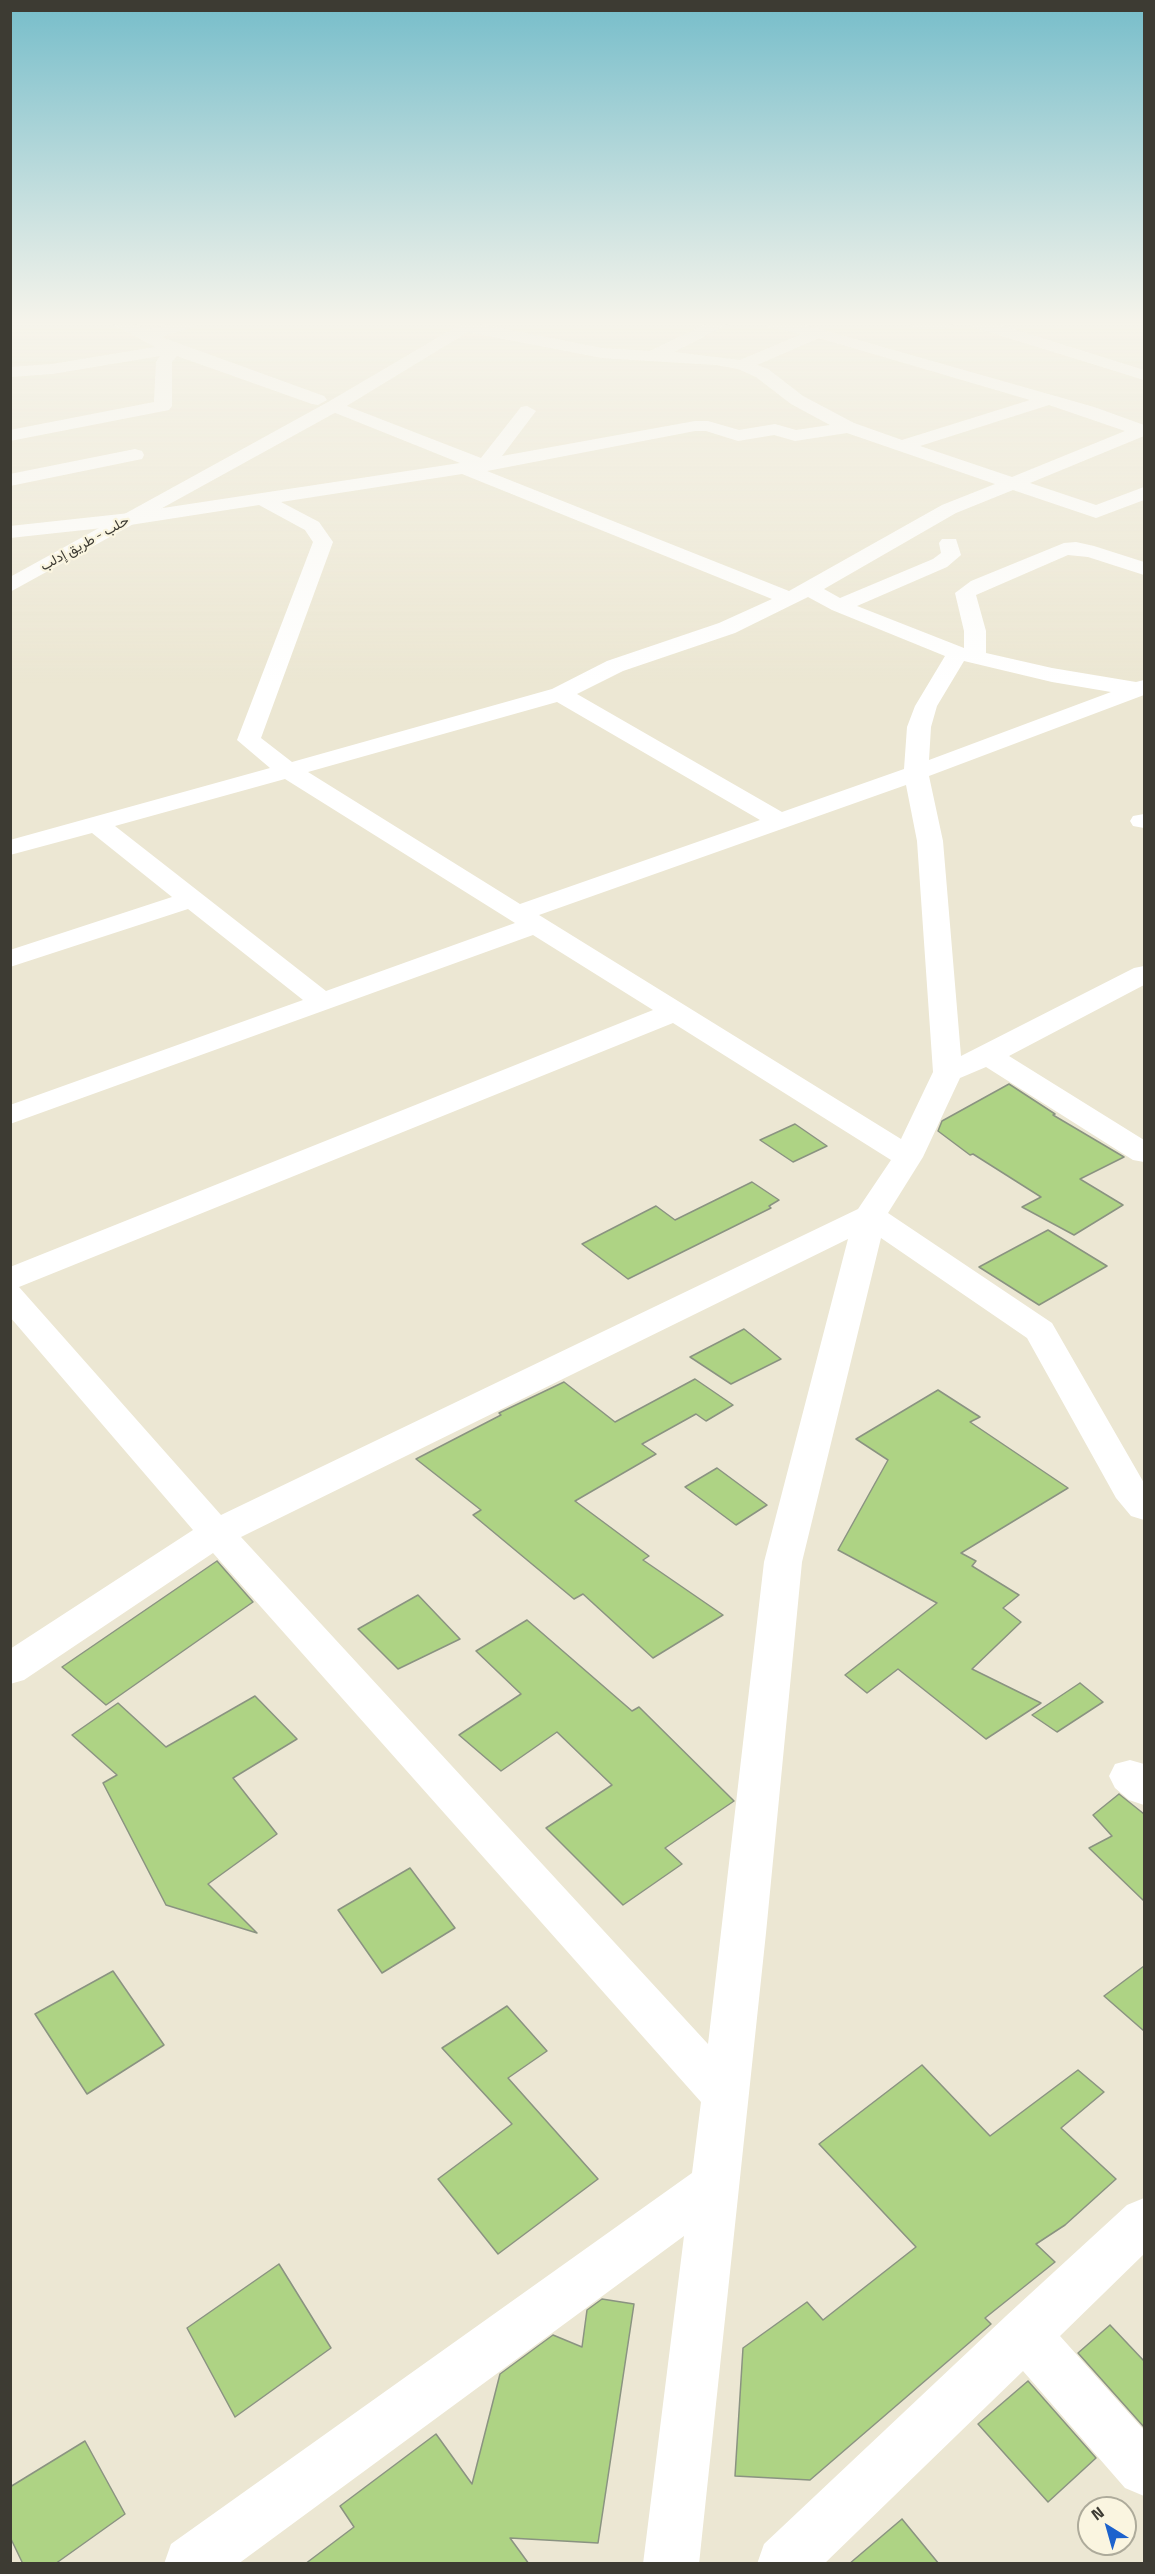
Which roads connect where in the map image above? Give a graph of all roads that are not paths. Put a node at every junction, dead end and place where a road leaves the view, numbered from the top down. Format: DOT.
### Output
graph roads {
  1 [pos="248,444"];
  2 [pos="257,444"];
  3 [pos="429,444"];
  4 [pos="501,444"];
  5 [pos="599,444"];
  6 [pos="1106,444"];
  7 [pos="904,445"];
  8 [pos="135,454"];
  9 [pos="484,466"];
  10 [pos="464,468"];
  11 [pos="10,480"];
  12 [pos="1011,482"];
  13 [pos="1144,492"];
  14 [pos="262,499"];
  15 [pos="130,519"];
  16 [pos="101,522"];
  17 [pos="10,532"];
  18 [pos="949,543"];
  19 [pos="1144,569"];
  20 [pos="10,572"];
  21 [pos="10,586"];
  22 [pos="800,594"];
  23 [pos="839,606"];
  24 [pos="967,655"];
  25 [pos="1143,689"];
  26 [pos="560,694"];
  27 [pos="289,771"];
  28 [pos="916,773"];
  29 [pos="781,822"];
  30 [pos="95,823"];
  31 [pos="10,848"];
  32 [pos="191,899"];
  33 [pos="529,918"];
  34 [pos="10,959"];
  35 [pos="1144,974"];
  36 [pos="322,1002"];
  37 [pos="677,1011"];
  38 [pos="988,1056"];
  39 [pos="948,1072"];
  40 [pos="10,1115"];
  41 [pos="1144,1153"];
  42 [pos="908,1157"];
  43 [pos="870,1216"];
  44 [pos="12,1296"];
  45 [pos="1139,1492"];
  46 [pos="216,1533"];
  47 [pos="10,1669"];
  48 [pos="725,2096"];
  49 [pos="715,2185"];
  50 [pos="1144,2221"];
  51 [pos="1024,2334"];
  52 [pos="1144,2469"];
  53 [pos="191,2564"];
  54 [pos="671,2564"];
  55 [pos="784,2564"];
  1 -- 16 [label="street, حلب - طريق إدلب"];
  2 -- 15 [label="street, حلب - طريق إدلب"];
  3 -- 9 [label="street"];
  4 -- 9 [label="street"];
  5 -- 9 [label="street"];
  6 -- 12 [label="street"];
  7 -- 12 [label="street"];
  8 -- 11 [label="street"];
  9 -- 10 [label="street"];
  10 -- 14 [label="street"];
  10 -- 22 [label="street"];
  12 -- 13 [label="street"];
  12 -- 22 [label="street"];
  14 -- 15 [label="street"];
  14 -- 27 [label="street"];
  15 -- 16 [label="street"];
  15 -- 21 [label="street, حلب - طريق إدلب"];
  16 -- 17 [label="street"];
  16 -- 20 [label="street, حلب - طريق إدلب"];
  18 -- 23 [label="street"];
  19 -- 24 [label="street"];
  22 -- 23 [label="street"];
  22 -- 26 [label="street"];
  23 -- 24 [label="street"];
  24 -- 25 [label="street"];
  24 -- 28 [label="street"];
  25 -- 28 [label="street"];
  26 -- 27 [label="street"];
  26 -- 29 [label="street"];
  27 -- 30 [label="street"];
  27 -- 33 [label="street"];
  28 -- 29 [label="street"];
  28 -- 39 [label="street"];
  29 -- 33 [label="street"];
  30 -- 31 [label="street"];
  30 -- 32 [label="street"];
  32 -- 34 [label="street"];
  32 -- 36 [label="street"];
  33 -- 36 [label="street"];
  33 -- 37 [label="street"];
  35 -- 38 [label="street"];
  36 -- 40 [label="street"];
  37 -- 42 [label="street"];
  37 -- 44 [label="street"];
  38 -- 39 [label="street"];
  38 -- 41 [label="street"];
  39 -- 42 [label="street"];
  42 -- 43 [label="street"];
  43 -- 45 [label="street"];
  43 -- 46 [label="street"];
  43 -- 48 [label="street"];
  44 -- 46 [label="street"];
  46 -- 47 [label="street"];
  46 -- 48 [label="street"];
  48 -- 49 [label="street"];
  49 -- 53 [label="street"];
  49 -- 54 [label="street"];
  50 -- 51 [label="street"];
  51 -- 52 [label="street"];
  51 -- 55 [label="street"];
}
